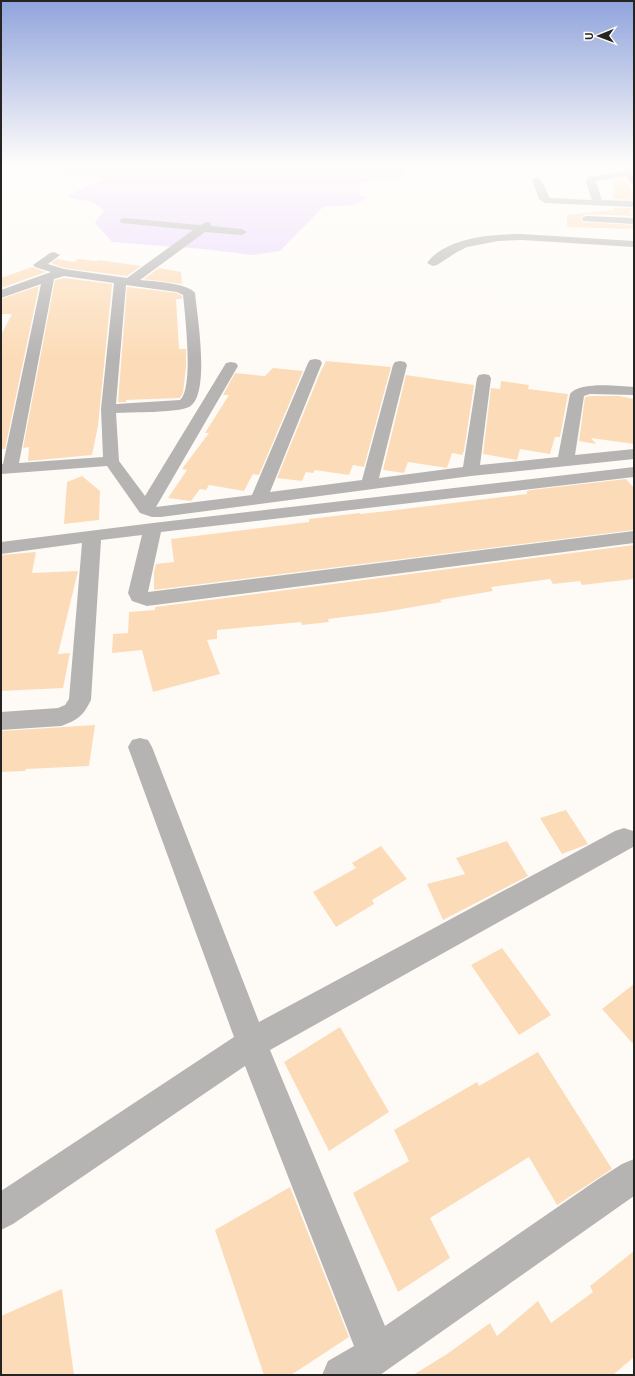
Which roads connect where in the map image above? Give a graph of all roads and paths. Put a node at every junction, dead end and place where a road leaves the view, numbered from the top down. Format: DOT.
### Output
graph roads {
  1 [pos="200,229"];
  2 [pos="214,229"];
  3 [pos="242,232"];
  4 [pos="634,244"];
  5 [pos="54,255"];
  6 [pos="433,263"];
  7 [pos="63,272"];
  8 [pos="48,278"];
  9 [pos="124,281"];
  10 [pos="1,294"];
  11 [pos="315,363"];
  12 [pos="400,365"];
  13 [pos="231,366"];
  14 [pos="484,378"];
  15 [pos="634,391"];
  16 [pos="108,409"];
  17 [pos="634,454"];
  18 [pos="566,460"];
  19 [pos="111,461"];
  20 [pos="6,468"];
  21 [pos="471,471"];
  22 [pos="634,472"];
  23 [pos="369,485"];
  24 [pos="259,499"];
  25 [pos="146,509"];
  26 [pos="153,528"];
  27 [pos="92,536"];
  28 [pos="634,537"];
  29 [pos="1,548"];
  30 [pos="1,721"];
  31 [pos="140,747"];
  32 [pos="624,839"];
  33 [pos="252,1043"];
  34 [pos="634,1176"];
  35 [pos="1,1212"];
  36 [pos="377,1355"];
  37 [pos="342,1375"];
  1 -- 9 [label="street"];
  2 -- 3 [label="street"];
  4 -- 6 [label="street"];
  5 -- 7 [label="street"];
  7 -- 8 [label="street"];
  7 -- 9 [label="street"];
  8 -- 10 [label="street"];
  8 -- 20 [label="street"];
  9 -- 16 [label="street"];
  9 -- 16 [label="street"];
  11 -- 24 [label="street"];
  12 -- 23 [label="street"];
  13 -- 25 [label="street"];
  14 -- 21 [label="street"];
  15 -- 18 [label="street"];
  16 -- 19 [label="street"];
  17 -- 18 [label="street"];
  18 -- 21 [label="street"];
  19 -- 20 [label="street"];
  19 -- 25 [label="street"];
  21 -- 23 [label="street"];
  22 -- 26 [label="street"];
  23 -- 24 [label="street"];
  24 -- 25 [label="street"];
  26 -- 27 [label="street"];
  26 -- 28 [label="street"];
  27 -- 29 [label="street"];
  27 -- 30 [label="street"];
  31 -- 33 [label="street"];
  32 -- 33 [label="street"];
  33 -- 35 [label="street"];
  33 -- 36 [label="street"];
  34 -- 36 [label="street"];
  36 -- 37 [label="street"];
}
